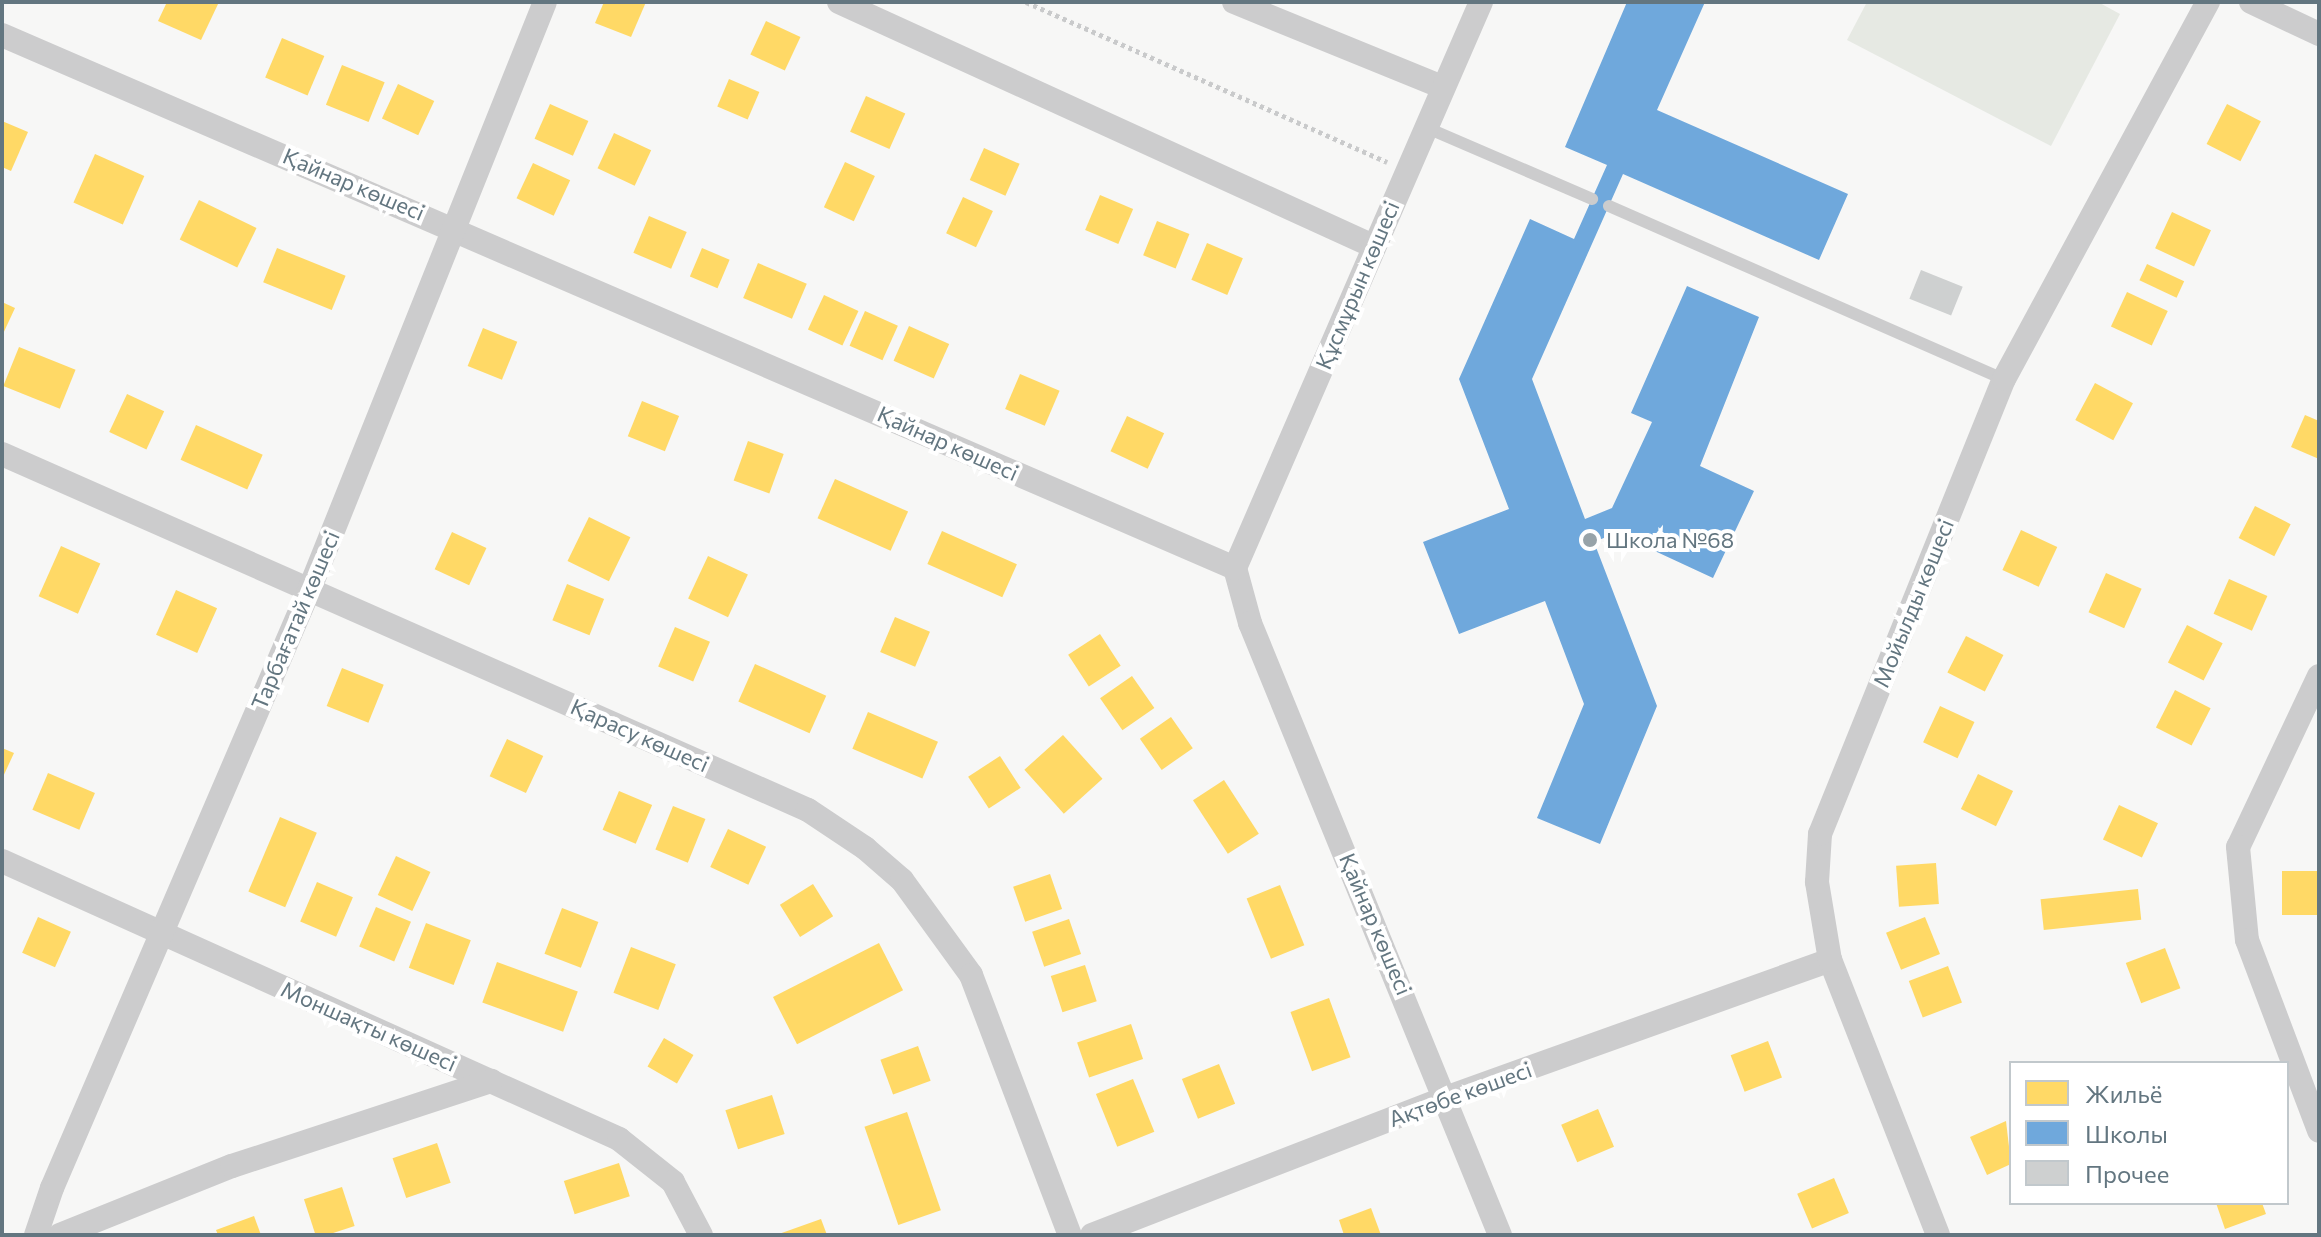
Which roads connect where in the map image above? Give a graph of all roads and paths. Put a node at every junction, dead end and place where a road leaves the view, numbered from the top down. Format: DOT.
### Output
graph roads {
  1 [pos="545,2"];
  2 [pos="839,2"];
  3 [pos="1026,2"];
  4 [pos="1234,2"];
  5 [pos="1481,2"];
  6 [pos="2208,2"];
  7 [pos="2251,2"];
  8 [pos="2319,34"];
  9 [pos="2,35"];
  10 [pos="1442,87"];
  11 [pos="1425,127"];
  12 [pos="1406,170"];
  13 [pos="1592,199"];
  14 [pos="1609,206"];
  15 [pos="456,228"];
  16 [pos="1373,246"];
  17 [pos="2004,379"];
  18 [pos="2,454"];
  19 [pos="1235,568"];
  20 [pos="310,588"];
  21 [pos="2319,676"];
  22 [pos="2,861"];
  23 [pos="161,933"];
  24 [pos="1830,960"];
  25 [pos="491,1081"];
  26 [pos="1448,1097"];
  27 [pos="2319,1131"];
  28 [pos="36,1235"];
  29 [pos="60,1235"];
  30 [pos="701,1235"];
  31 [pos="1070,1235"];
  32 [pos="1092,1235"];
  33 [pos="1500,1235"];
  34 [pos="1938,1235"];
  1 -- 15 [label="street, Тарбағатай көшесі"];
  2 -- 16 [label="street"];
  3 -- 12 [label="path"];
  4 -- 10 [label="street"];
  5 -- 10 [label="street, Құсмұрын көшесі"];
  6 -- 17 [label="street, Мойылды көшесі"];
  7 -- 8 [label="street"];
  9 -- 15 [label="street, Қайнар көшесі"];
  10 -- 11 [label="street, Құсмұрын көшесі"];
  11 -- 12 [label="street, Құсмұрын көшесі"];
  11 -- 13 [label="lane"];
  12 -- 16 [label="street, Құсмұрын көшесі"];
  14 -- 17 [label="lane"];
  15 -- 19 [label="street, Қайнар көшесі"];
  15 -- 20 [label="street, Тарбағатай көшесі"];
  16 -- 19 [label="street, Құсмұрын көшесі"];
  17 -- 24 [label="street, Мойылды көшесі"];
  18 -- 20 [label="street, Қарасу көшесі"];
  19 -- 26 [label="street, Қайнар көшесі"];
  20 -- 23 [label="street, Тарбағатай көшесі"];
  20 -- 31 [label="street, Қарасу көшесі"];
  21 -- 27 [label="street"];
  22 -- 23 [label="street, Моншақты көшесі"];
  23 -- 25 [label="street, Моншақты көшесі"];
  23 -- 28 [label="street, Тарбағатай көшесі"];
  24 -- 26 [label="street, Ақтөбе көшесі"];
  24 -- 34 [label="street, Мойылды көшесі"];
  25 -- 29 [label="street"];
  25 -- 30 [label="street, Моншақты көшесі"];
  26 -- 32 [label="street, Ақтөбе көшесі"];
  26 -- 33 [label="street, Қайнар көшесі"];
}
